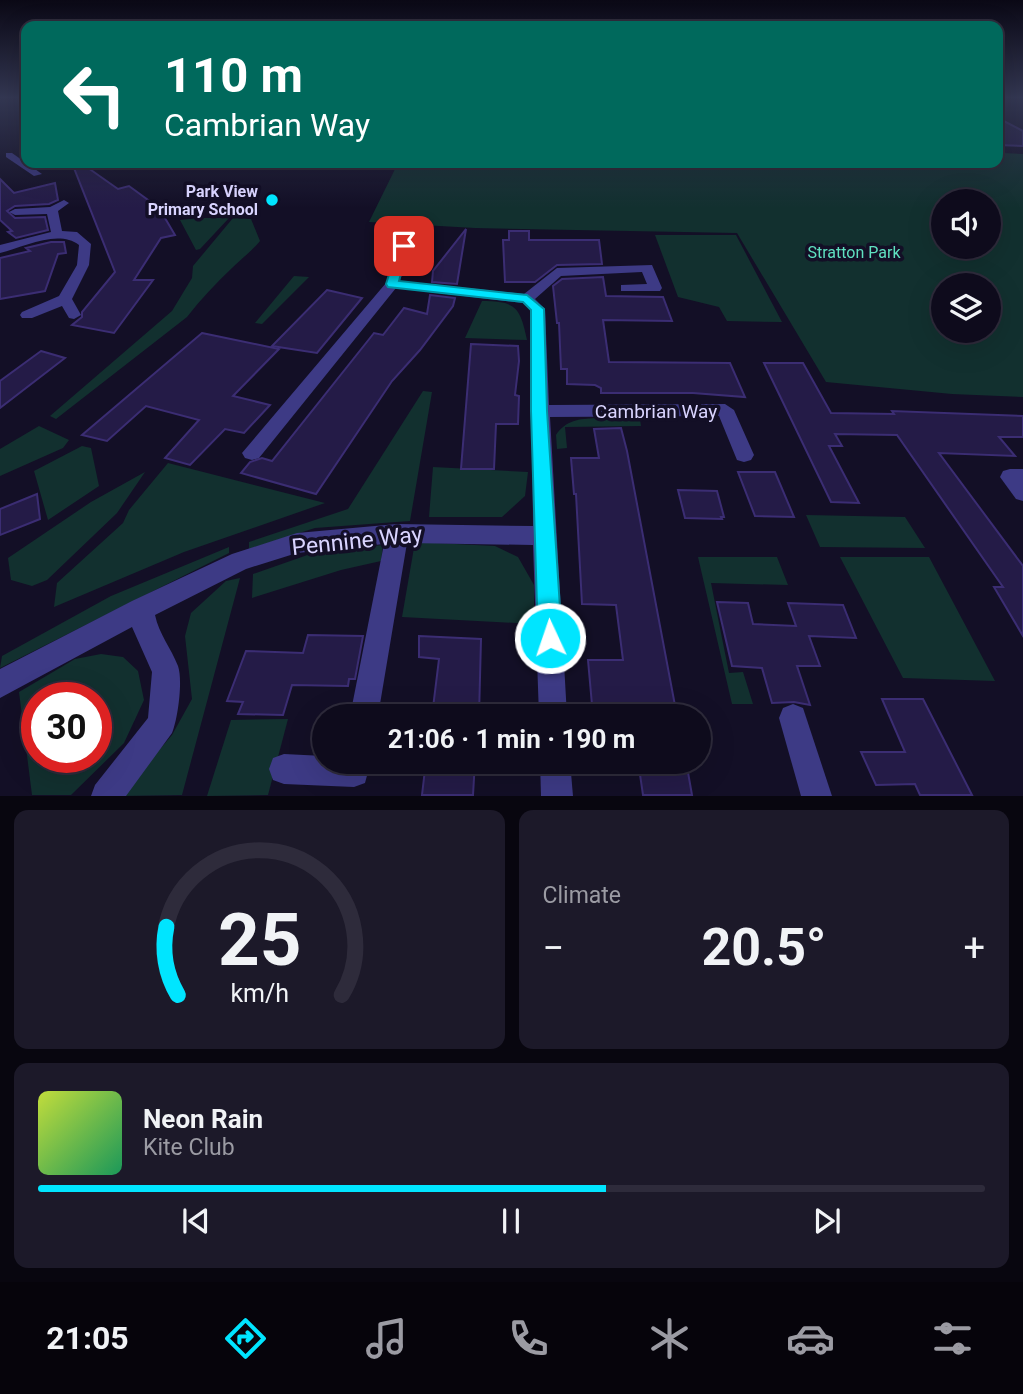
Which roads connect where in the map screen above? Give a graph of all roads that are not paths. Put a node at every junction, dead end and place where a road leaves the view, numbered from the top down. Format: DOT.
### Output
graph roads {
  1 [pos="5,156"];
  2 [pos="21,165"];
  3 [pos="26,168"];
  4 [pos="37,174"];
  5 [pos="15,212"];
  6 [pos="57,234"];
  7 [pos="408,235"];
  8 [pos="0,249"];
  9 [pos="392,284"];
  10 [pos="626,288"];
  11 [pos="65,299"];
  12 [pos="527,299"];
  13 [pos="27,315"];
  14 [pos="74,315"];
  15 [pos="539,411"];
  16 [pos="252,453"];
  17 [pos="744,455"];
  18 [pos="1023,477"];
  19 [pos="1023,493"];
  20 [pos="397,533"];
  21 [pos="544,536"];
  22 [pos="141,609"];
  23 [pos="0,684"];
  24 [pos="366,704"];
  25 [pos="552,704"];
  26 [pos="793,718"];
  27 [pos="284,769"];
  28 [pos="312,770"];
  29 [pos="556,774"];
  30 [pos="106,796"];
  31 [pos="557,796"];
  32 [pos="817,796"];
  1 -- 2 [label="street"];
  3 -- 4 [label="street"];
  5 -- 6 [label="street"];
  6 -- 8 [label="street"];
  6 -- 11 [label="street"];
  7 -- 9 [label="street"];
  9 -- 12 [label="street"];
  9 -- 16 [label="street"];
  10 -- 12 [label="street"];
  11 -- 13 [label="street"];
  11 -- 14 [label="street"];
  12 -- 15 [label="street"];
  15 -- 17 [label="street, Cambrian Way"];
  15 -- 21 [label="street"];
  18 -- 19 [label="street"];
  20 -- 21 [label="street, Pennine Way"];
  20 -- 22 [label="street, Pennine Way"];
  20 -- 24 [label="street"];
  21 -- 25 [label="street"];
  22 -- 23 [label="street, Pennine Way"];
  22 -- 30 [label="street"];
  26 -- 32 [label="street"];
  27 -- 28 [label="street"];
  29 -- 31 [label="street"];
}
